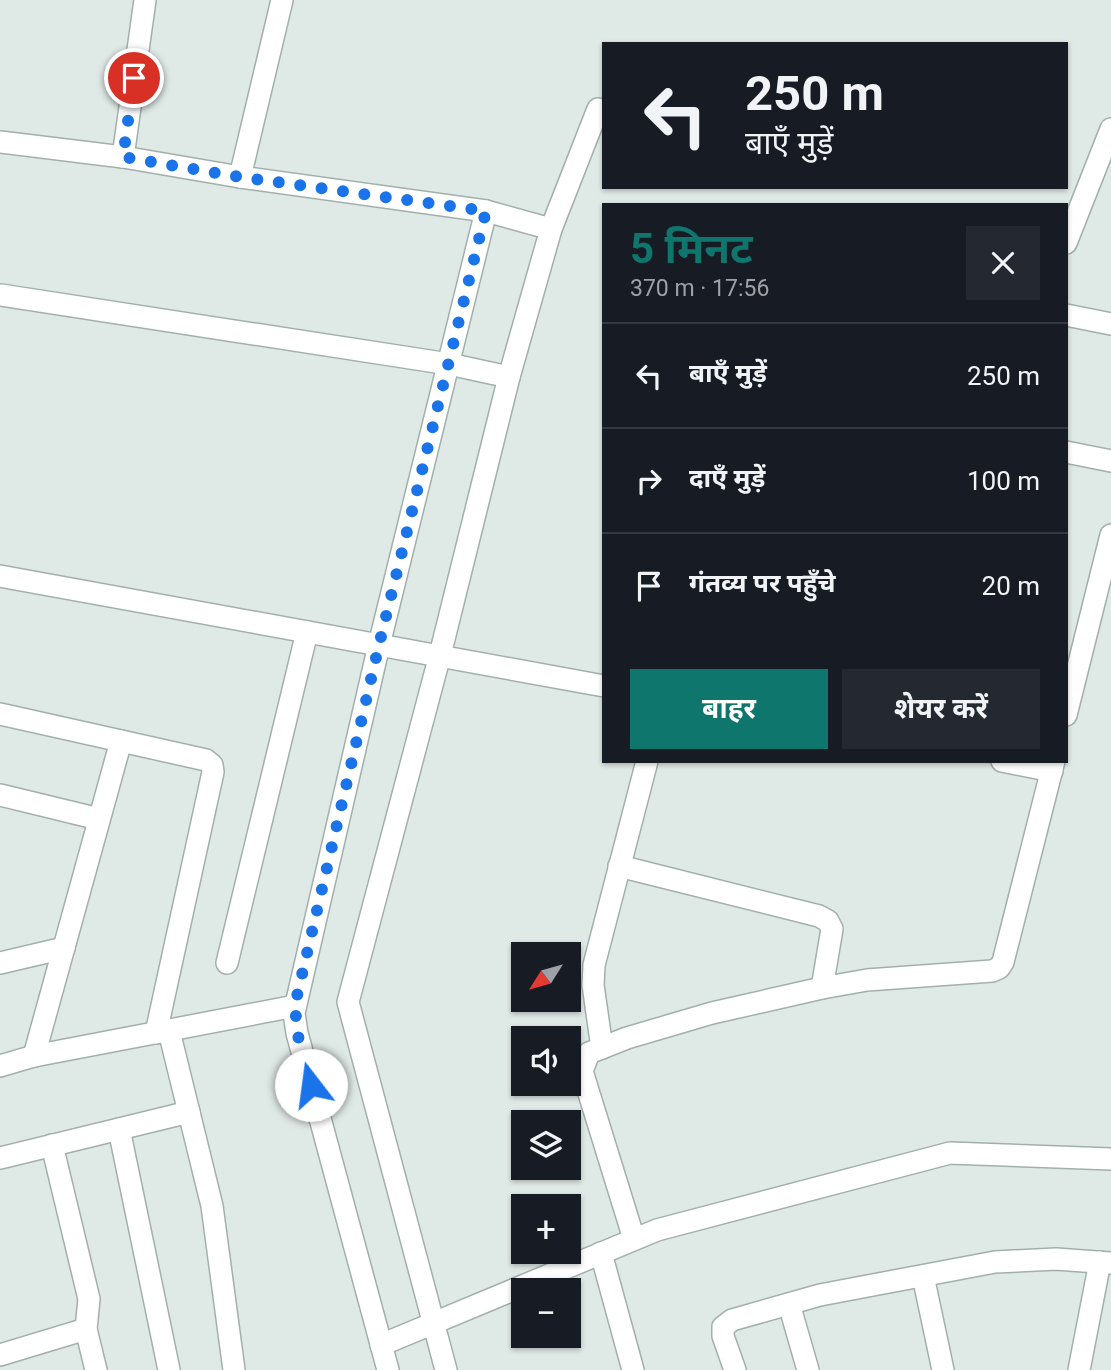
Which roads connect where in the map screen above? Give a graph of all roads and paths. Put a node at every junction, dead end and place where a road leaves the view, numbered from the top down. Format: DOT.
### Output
graph roads {
  1 [pos="145,0"];
  2 [pos="282,0"];
  3 [pos="598,109"];
  4 [pos="1110,135"];
  5 [pos="0,142"];
  6 [pos="123,157"];
  7 [pos="240,177"];
  8 [pos="486,211"];
  9 [pos="551,229"];
  10 [pos="1068,238"];
  11 [pos="1,295"];
  12 [pos="1068,315"];
  13 [pos="1111,324"];
  14 [pos="449,363"];
  15 [pos="509,377"];
  16 [pos="1068,452"];
  17 [pos="1111,461"];
  18 [pos="1111,535"];
  19 [pos="0,576"];
  20 [pos="307,632"];
  21 [pos="1075,636"];
  22 [pos="379,645"];
  23 [pos="440,655"];
  24 [pos="602,686"];
  25 [pos="1068,697"];
  26 [pos="0,714"];
  27 [pos="121,741"];
  28 [pos="646,763"];
  29 [pos="1022,763"];
  30 [pos="1053,766"];
  31 [pos="0,795"];
  32 [pos="99,819"];
  33 [pos="619,866"];
  34 [pos="64,948"];
  35 [pos="0,963"];
  36 [pos="227,963"];
  37 [pos="822,988"];
  38 [pos="295,1006"];
  39 [pos="162,1032"];
  40 [pos="602,1048"];
  41 [pos="34,1056"];
  42 [pos="0,1066"];
  43 [pos="189,1112"];
  44 [pos="119,1129"];
  45 [pos="52,1145"];
  46 [pos="0,1158"];
  47 [pos="1111,1159"];
  48 [pos="634,1240"];
  49 [pos="601,1253"];
  50 [pos="1106,1263"];
  51 [pos="923,1276"];
  52 [pos="789,1304"];
  53 [pos="434,1323"];
  54 [pos="86,1329"];
  55 [pos="381,1345"];
  56 [pos="0,1355"];
  57 [pos="96,1370"];
  58 [pos="169,1370"];
  59 [pos="234,1370"];
  60 [pos="388,1370"];
  61 [pos="446,1370"];
  62 [pos="633,1370"];
  63 [pos="734,1370"];
  64 [pos="808,1370"];
  65 [pos="943,1370"];
  66 [pos="1079,1370"];
  1 -- 6 [label="street"];
  2 -- 7 [label="street"];
  3 -- 9 [label="street"];
  4 -- 10 [label="street"];
  5 -- 6 [label="street"];
  6 -- 7 [label="street"];
  7 -- 8 [label="street"];
  8 -- 9 [label="street"];
  8 -- 14 [label="street"];
  9 -- 15 [label="street"];
  11 -- 14 [label="street"];
  12 -- 13 [label="street"];
  14 -- 15 [label="street"];
  14 -- 22 [label="street"];
  15 -- 23 [label="street"];
  16 -- 17 [label="street"];
  18 -- 21 [label="street"];
  19 -- 20 [label="street"];
  20 -- 22 [label="street"];
  20 -- 36 [label="street"];
  21 -- 25 [label="street"];
  22 -- 23 [label="street"];
  22 -- 38 [label="street"];
  23 -- 24 [label="street"];
  23 -- 53 [label="street"];
  26 -- 27 [label="street"];
  27 -- 32 [label="street"];
  27 -- 39 [label="street"];
  28 -- 33 [label="street"];
  29 -- 30 [label="street"];
  30 -- 37 [label="street"];
  31 -- 32 [label="street"];
  32 -- 34 [label="street"];
  33 -- 37 [label="street"];
  33 -- 40 [label="street"];
  34 -- 35 [label="street"];
  34 -- 41 [label="street"];
  37 -- 40 [label="street"];
  38 -- 39 [label="street"];
  38 -- 55 [label="street"];
  39 -- 41 [label="street"];
  39 -- 43 [label="street"];
  40 -- 48 [label="street"];
  41 -- 42 [label="street"];
  43 -- 44 [label="street"];
  43 -- 59 [label="street"];
  44 -- 45 [label="street"];
  44 -- 58 [label="street"];
  45 -- 46 [label="street"];
  45 -- 54 [label="street"];
  47 -- 48 [label="street"];
  48 -- 49 [label="street"];
  49 -- 53 [label="street"];
  49 -- 62 [label="street"];
  50 -- 51 [label="street"];
  50 -- 66 [label="street"];
  51 -- 52 [label="street"];
  51 -- 65 [label="street"];
  52 -- 63 [label="street"];
  52 -- 64 [label="street"];
  53 -- 55 [label="street"];
  53 -- 61 [label="street"];
  54 -- 56 [label="street"];
  54 -- 57 [label="street"];
  55 -- 60 [label="street"];
}
